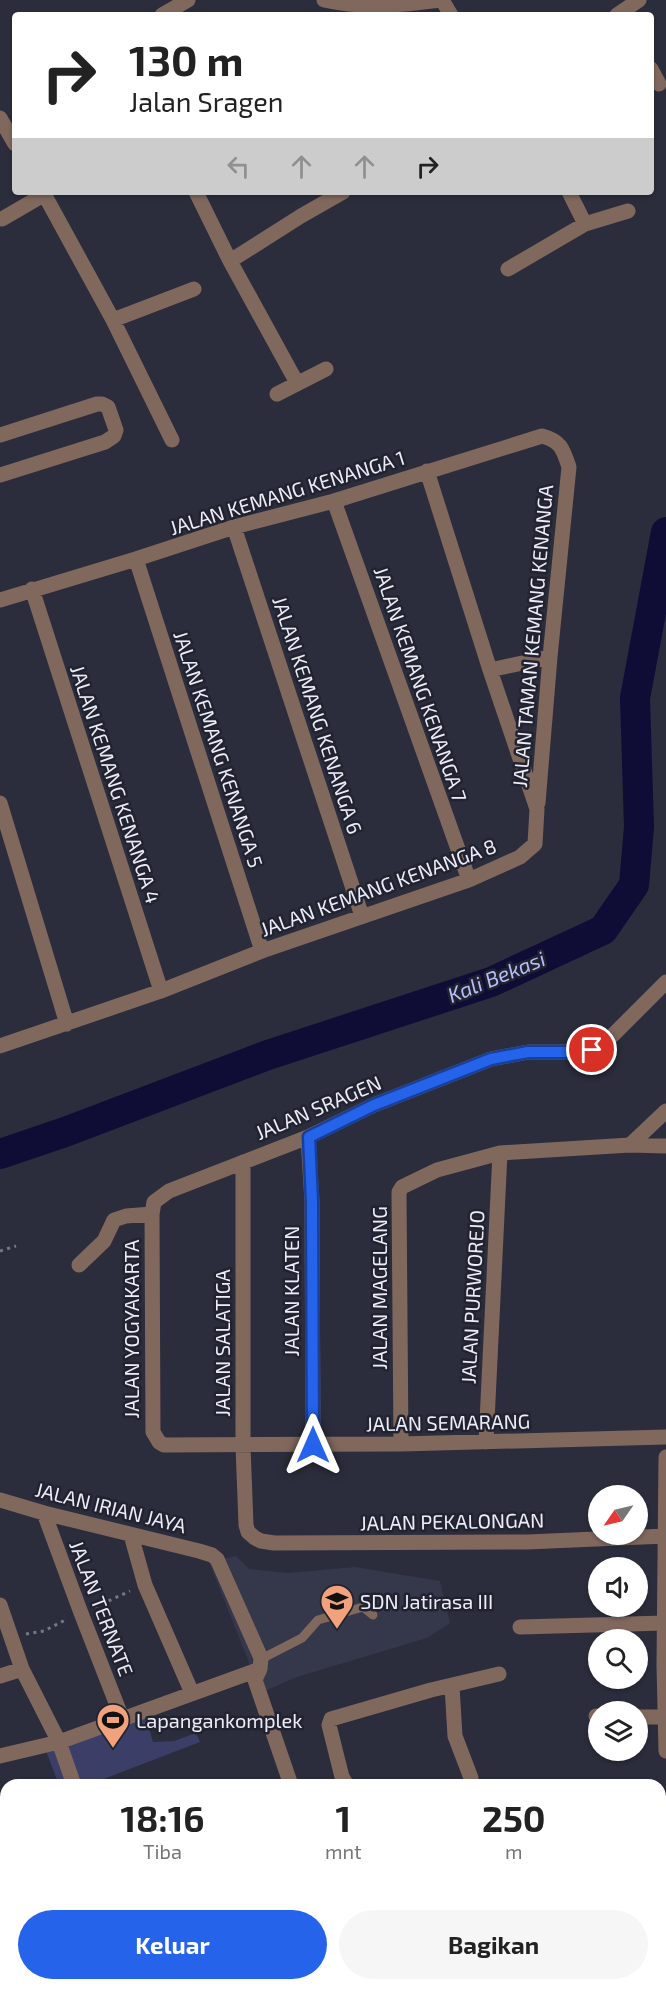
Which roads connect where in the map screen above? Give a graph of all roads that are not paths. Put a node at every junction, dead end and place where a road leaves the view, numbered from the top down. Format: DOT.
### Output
graph roads {
  1 [pos="188,0"];
  2 [pos="324,0"];
  3 [pos="442,0"];
  4 [pos="639,0"];
  5 [pos="617,11"];
  6 [pos="167,12"];
  7 [pos="654,74"];
  8 [pos="660,84"];
  9 [pos="0,118"];
  10 [pos="12,139"];
  11 [pos="41,195"];
  12 [pos="45,195"];
  13 [pos="197,195"];
  14 [pos="338,195"];
  15 [pos="570,195"];
  16 [pos="628,211"];
  17 [pos="2,219"];
  18 [pos="585,224"];
  19 [pos="230,261"];
  20 [pos="508,269"];
  21 [pos="194,289"];
  22 [pos="113,320"];
  23 [pos="326,369"];
  24 [pos="297,383"];
  25 [pos="277,394"];
  26 [pos="0,435"];
  27 [pos="172,440"];
  28 [pos="568,467"];
  29 [pos="427,471"];
  30 [pos="0,475"];
  31 [pos="334,501"];
  32 [pos="234,527"];
  33 [pos="136,559"];
  34 [pos="32,589"];
  35 [pos="0,600"];
  36 [pos="550,657"];
  37 [pos="490,670"];
  38 [pos="0,803"];
  39 [pos="537,810"];
  40 [pos="469,880"];
  41 [pos="362,916"];
  42 [pos="262,951"];
  43 [pos="666,982"];
  44 [pos="161,991"];
  45 [pos="67,1024"];
  46 [pos="0,1046"];
  47 [pos="666,1111"];
  48 [pos="309,1137"];
  49 [pos="630,1145"];
  50 [pos="666,1146"];
  51 [pos="500,1153"];
  52 [pos="243,1162"];
  53 [pos="152,1214"];
  54 [pos="78,1264"];
  55 [pos="666,1437"];
  56 [pos="159,1442"];
  57 [pos="486,1442"];
  58 [pos="401,1444"];
  59 [pos="313,1445"];
  60 [pos="243,1446"];
  61 [pos="666,1457"];
  62 [pos="0,1500"];
  63 [pos="44,1513"];
  64 [pos="246,1525"];
  65 [pos="131,1535"];
  66 [pos="665,1536"];
  67 [pos="0,1605"];
  68 [pos="373,1615"];
  69 [pos="665,1623"];
  70 [pos="520,1627"];
  71 [pos="22,1669"];
  72 [pos="260,1669"];
  73 [pos="499,1674"];
  74 [pos="0,1676"];
  75 [pos="452,1686"];
  76 [pos="192,1693"];
  77 [pos="648,1717"];
  78 [pos="664,1717"];
  79 [pos="122,1718"];
  80 [pos="59,1742"];
  81 [pos="666,1751"];
  82 [pos="0,1756"];
  83 [pos="72,1779"];
  84 [pos="289,1779"];
  85 [pos="344,1779"];
  86 [pos="471,1779"];
  1 -- 6 [label="street"];
  2 -- 3 [label="street"];
  4 -- 5 [label="street"];
  7 -- 8 [label="street"];
  9 -- 10 [label="street"];
  11 -- 17 [label="street"];
  12 -- 22 [label="street"];
  13 -- 19 [label="street"];
  14 -- 19 [label="street"];
  15 -- 18 [label="street"];
  16 -- 18 [label="street"];
  18 -- 20 [label="street"];
  19 -- 24 [label="street"];
  21 -- 22 [label="street"];
  22 -- 27 [label="street"];
  23 -- 24 [label="street"];
  24 -- 25 [label="street"];
  26 -- 30 [label="street"];
  28 -- 29 [label="street, JALAN KEMANG KENANGA 1"];
  28 -- 36 [label="street, JALAN TAMAN KEMANG KENANGA"];
  29 -- 31 [label="street, JALAN KEMANG KENANGA 1"];
  29 -- 37 [label="street, JALAN KEMANG KENANGA 8"];
  31 -- 32 [label="street, JALAN KEMANG KENANGA 1"];
  31 -- 40 [label="street, JALAN KEMANG KENANGA 7"];
  32 -- 33 [label="street, JALAN KEMANG KENANGA 1"];
  32 -- 41 [label="street, JALAN KEMANG KENANGA 6"];
  33 -- 34 [label="street, JALAN KEMANG KENANGA 1"];
  33 -- 42 [label="street, JALAN KEMANG KENANGA 5"];
  34 -- 35 [label="street, JALAN KEMANG KENANGA 1"];
  34 -- 44 [label="street, JALAN KEMANG KENANGA 4"];
  36 -- 37 [label="street"];
  36 -- 39 [label="street, JALAN TAMAN KEMANG KENANGA"];
  37 -- 39 [label="street, JALAN KEMANG KENANGA 8"];
  38 -- 45 [label="street"];
  39 -- 40 [label="street, JALAN KEMANG KENANGA 8"];
  40 -- 41 [label="street, JALAN KEMANG KENANGA 8"];
  41 -- 42 [label="street, JALAN KEMANG KENANGA 8"];
  42 -- 44 [label="street, JALAN KEMANG KENANGA 8"];
  43 -- 48 [label="street, JALAN SRAGEN"];
  44 -- 45 [label="street, JALAN KEMANG KENANGA 8"];
  45 -- 46 [label="street, JALAN KEMANG KENANGA 8"];
  47 -- 49 [label="street"];
  48 -- 52 [label="street, JALAN SRAGEN"];
  48 -- 59 [label="street, JALAN KLATEN"];
  49 -- 50 [label="street, JALAN MAGELANG"];
  49 -- 51 [label="street, JALAN MAGELANG"];
  51 -- 57 [label="street, JALAN PURWOREJO"];
  51 -- 58 [label="street, JALAN MAGELANG"];
  52 -- 53 [label="street, JALAN SRAGEN"];
  52 -- 60 [label="street, JALAN SALATIGA"];
  53 -- 54 [label="street"];
  53 -- 56 [label="street, JALAN YOGYAKARTA"];
  55 -- 57 [label="street, JALAN SEMARANG"];
  56 -- 60 [label="street, JALAN SEMARANG"];
  57 -- 58 [label="street, JALAN SEMARANG"];
  58 -- 59 [label="street, JALAN SEMARANG"];
  59 -- 60 [label="street, JALAN SEMARANG"];
  60 -- 64 [label="street, JALAN SALATIGA"];
  61 -- 66 [label="street"];
  62 -- 63 [label="street, JALAN IRIAN JAYA"];
  63 -- 65 [label="street, JALAN IRIAN JAYA"];
  63 -- 79 [label="street, JALAN TERNATE"];
  64 -- 66 [label="street, JALAN PEKALONGAN"];
  65 -- 72 [label="street, JALAN IRIAN JAYA"];
  65 -- 76 [label="street"];
  66 -- 69 [label="street"];
  67 -- 71 [label="street"];
  68 -- 72 [label="lane"];
  69 -- 70 [label="street"];
  69 -- 78 [label="street"];
  71 -- 74 [label="street"];
  71 -- 80 [label="street"];
  72 -- 76 [label="street"];
  72 -- 84 [label="street"];
  73 -- 75 [label="street"];
  75 -- 85 [label="street"];
  75 -- 86 [label="street"];
  76 -- 79 [label="street"];
  77 -- 78 [label="street"];
  78 -- 81 [label="street"];
  79 -- 80 [label="street"];
  80 -- 82 [label="street"];
  80 -- 83 [label="street"];
}
